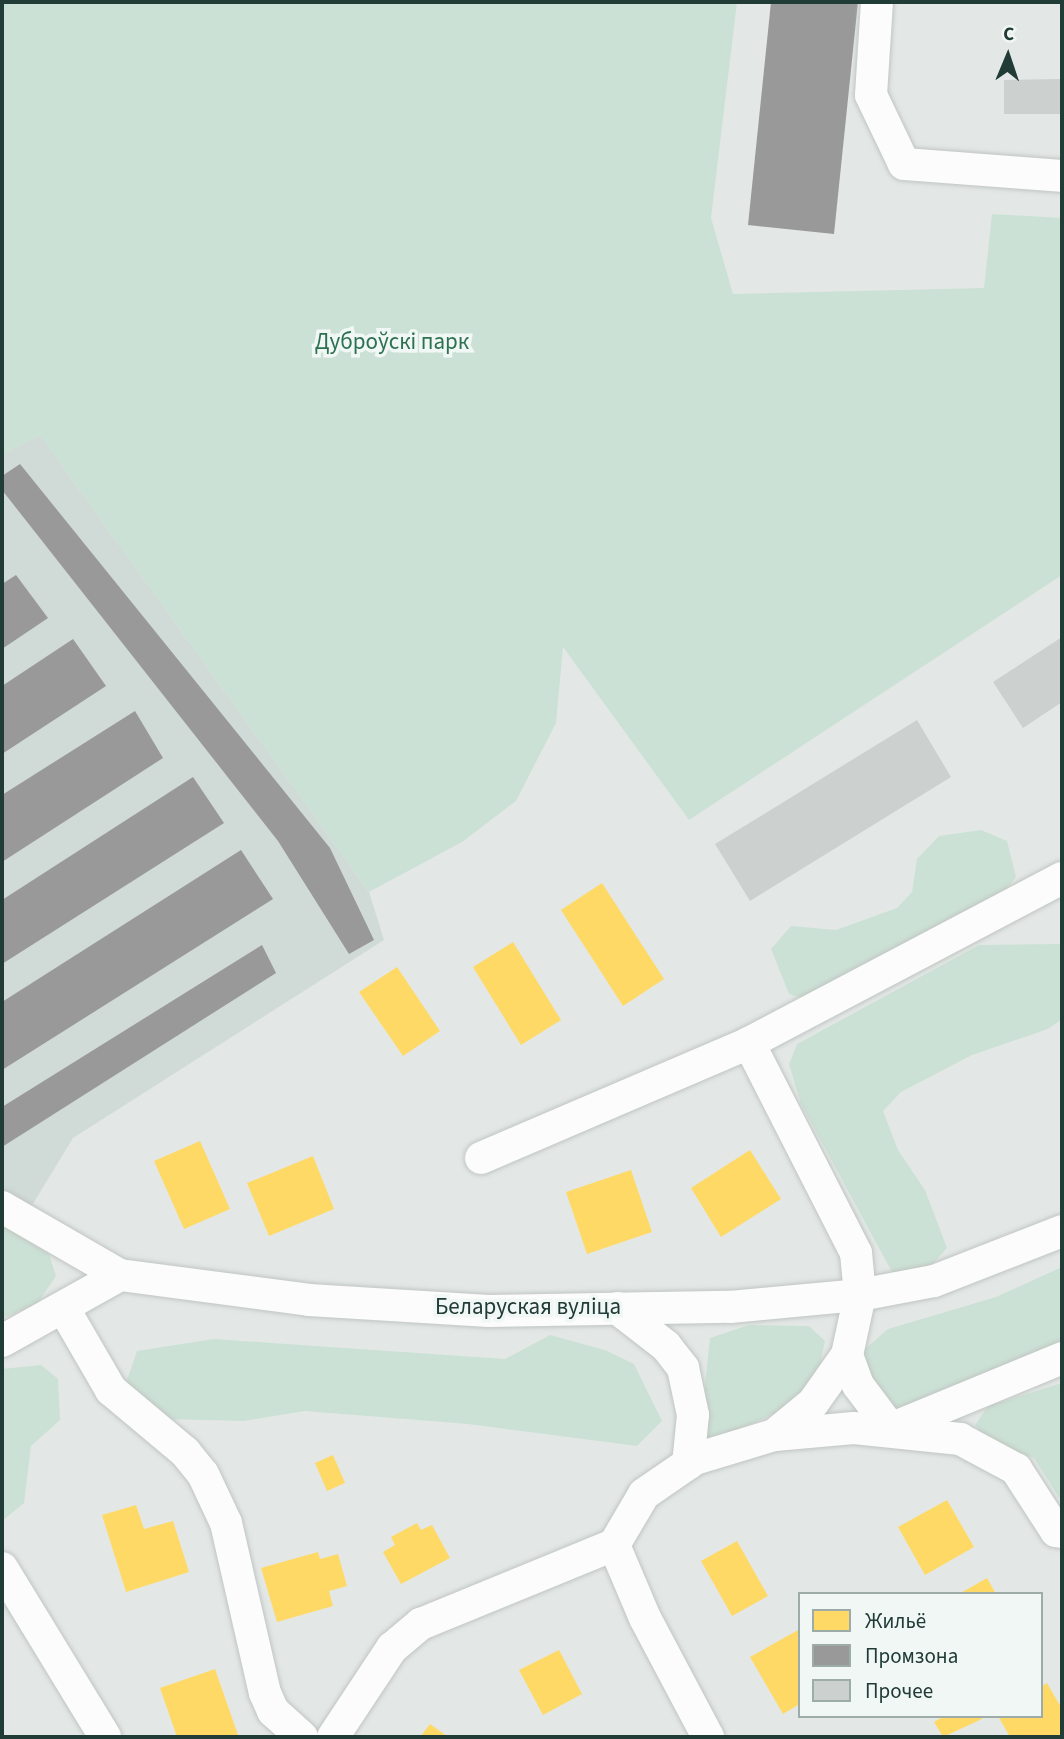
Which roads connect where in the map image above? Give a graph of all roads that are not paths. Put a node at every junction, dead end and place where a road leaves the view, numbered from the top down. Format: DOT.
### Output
graph roads {
  1 [pos="877,2"];
  2 [pos="1062,176"];
  3 [pos="1062,878"];
  4 [pos="749,1043"];
  5 [pos="481,1158"];
  6 [pos="2,1207"];
  7 [pos="1062,1231"];
  8 [pos="120,1275"];
  9 [pos="860,1295"];
  10 [pos="617,1308"];
  11 [pos="64,1309"];
  12 [pos="2,1341"];
  13 [pos="847,1355"];
  14 [pos="1062,1358"];
  15 [pos="891,1429"];
  16 [pos="774,1435"];
  17 [pos="688,1464"];
  18 [pos="1060,1537"];
  19 [pos="614,1545"];
  20 [pos="2,1568"];
  21 [pos="105,1737"];
  22 [pos="302,1737"];
  23 [pos="333,1737"];
  24 [pos="708,1737"];
  1 -- 2 [label="street"];
  3 -- 4 [label="street"];
  4 -- 5 [label="street"];
  4 -- 9 [label="street"];
  6 -- 8 [label="street"];
  7 -- 9 [label="street, Беларуская вуліца"];
  8 -- 10 [label="street, Беларуская вуліца"];
  8 -- 11 [label="street"];
  9 -- 10 [label="street, Беларуская вуліца"];
  9 -- 13 [label="street"];
  10 -- 17 [label="street"];
  11 -- 12 [label="street"];
  11 -- 22 [label="street"];
  13 -- 15 [label="street"];
  13 -- 16 [label="street"];
  14 -- 15 [label="street"];
  15 -- 16 [label="street"];
  15 -- 18 [label="street"];
  16 -- 17 [label="street"];
  17 -- 19 [label="street"];
  19 -- 23 [label="street"];
  19 -- 24 [label="street"];
  20 -- 21 [label="street"];
}
